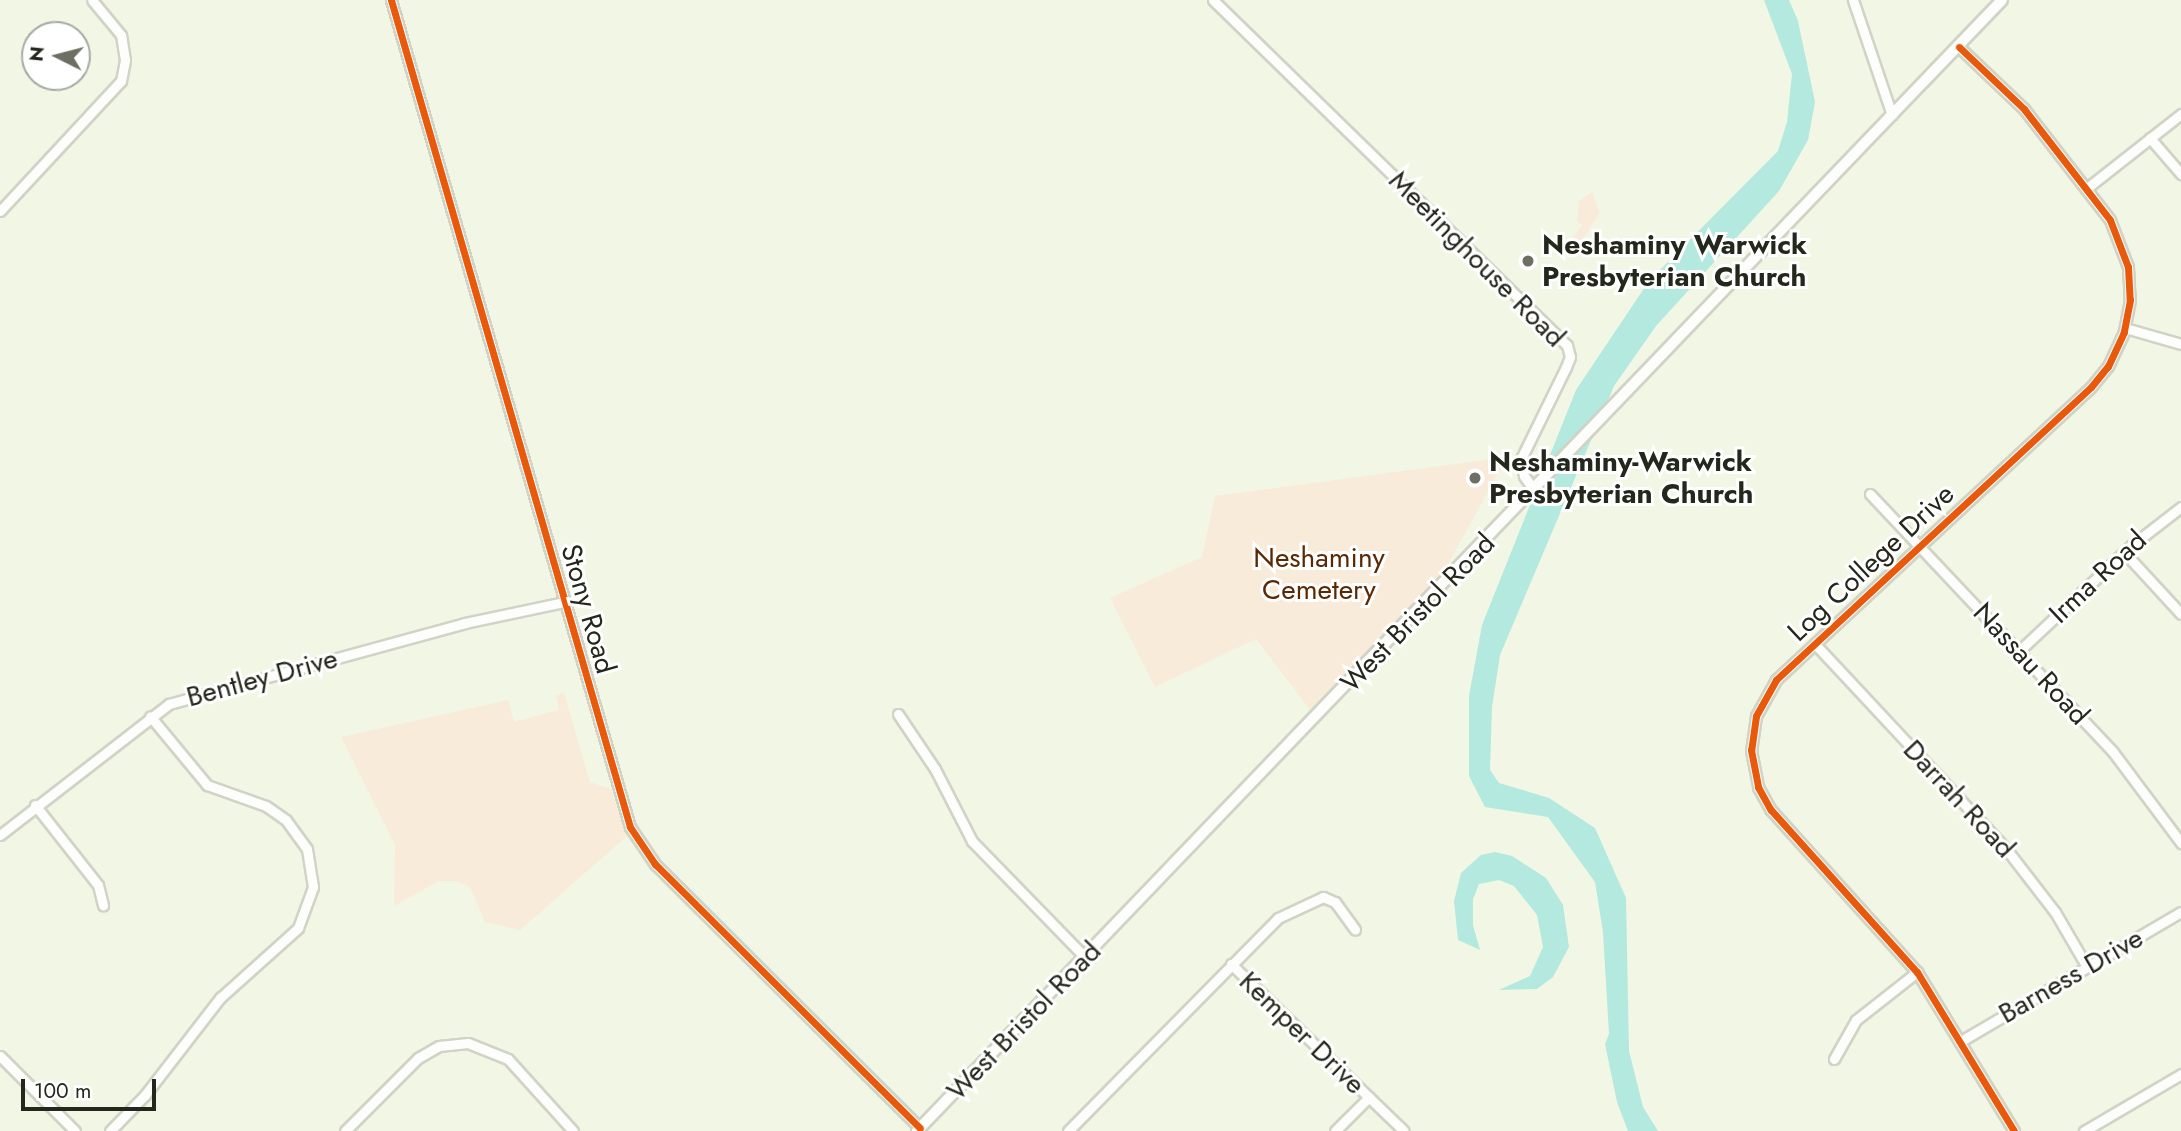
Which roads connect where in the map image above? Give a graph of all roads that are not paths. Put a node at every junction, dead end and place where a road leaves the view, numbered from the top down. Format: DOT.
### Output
graph roads {
  1 [pos="92,0"];
  2 [pos="391,0"];
  3 [pos="1213,0"];
  4 [pos="1853,0"];
  5 [pos="2002,0"];
  6 [pos="1959,47"];
  7 [pos="2181,114"];
  8 [pos="1892,115"];
  9 [pos="2150,138"];
  10 [pos="2181,174"];
  11 [pos="2087,188"];
  12 [pos="0,211"];
  13 [pos="2125,328"];
  14 [pos="2181,344"];
  15 [pos="1535,491"];
  16 [pos="1870,494"];
  17 [pos="2181,508"];
  18 [pos="1920,546"];
  19 [pos="2124,552"];
  20 [pos="564,602"];
  21 [pos="2181,614"];
  22 [pos="1815,644"];
  23 [pos="2019,651"];
  24 [pos="898,714"];
  25 [pos="150,716"];
  26 [pos="35,805"];
  27 [pos="0,835"];
  28 [pos="2181,844"];
  29 [pos="103,905"];
  30 [pos="2181,912"];
  31 [pos="1355,930"];
  32 [pos="1085,957"];
  33 [pos="1231,964"];
  34 [pos="2087,967"];
  35 [pos="1917,972"];
  36 [pos="1961,1041"];
  37 [pos="0,1056"];
  38 [pos="1834,1059"];
  39 [pos="2181,1074"];
  40 [pos="1369,1097"];
  41 [pos="919,1129"];
  42 [pos="75,1131"];
  43 [pos="110,1131"];
  44 [pos="345,1131"];
  45 [pos="573,1131"];
  46 [pos="1068,1131"];
  47 [pos="1335,1131"];
  48 [pos="1404,1131"];
  49 [pos="2014,1131"];
  50 [pos="2084,1131"];
  1 -- 12 [label="street"];
  2 -- 20 [label="street, Stony Road"];
  3 -- 15 [label="street, Meetinghouse Road"];
  4 -- 8 [label="street"];
  5 -- 6 [label="main road, West Bristol Road"];
  6 -- 8 [label="main road, West Bristol Road"];
  6 -- 11 [label="street, Log College Drive"];
  7 -- 9 [label="street"];
  8 -- 15 [label="main road, West Bristol Road"];
  9 -- 10 [label="street"];
  9 -- 11 [label="street"];
  11 -- 13 [label="street, Log College Drive"];
  13 -- 14 [label="street"];
  13 -- 18 [label="street, Log College Drive"];
  15 -- 32 [label="main road, West Bristol Road"];
  16 -- 18 [label="street, Nassau Road"];
  17 -- 19 [label="street, Irma Road"];
  18 -- 22 [label="street, Log College Drive"];
  18 -- 23 [label="street, Nassau Road"];
  19 -- 21 [label="street"];
  19 -- 23 [label="street, Irma Road"];
  20 -- 25 [label="street, Bentley Drive"];
  20 -- 41 [label="street, Stony Road"];
  22 -- 34 [label="street, Darrah Road"];
  22 -- 35 [label="street, Log College Drive"];
  23 -- 28 [label="street, Nassau Road"];
  24 -- 32 [label="street"];
  25 -- 26 [label="street, Bentley Drive"];
  25 -- 43 [label="street"];
  26 -- 27 [label="street, Bentley Drive"];
  26 -- 29 [label="street"];
  30 -- 34 [label="street, Barness Drive"];
  31 -- 33 [label="street"];
  32 -- 41 [label="main road, West Bristol Road"];
  33 -- 40 [label="street, Kemper Drive"];
  33 -- 46 [label="street"];
  34 -- 36 [label="street, Barness Drive"];
  35 -- 36 [label="street, Log College Drive"];
  35 -- 38 [label="street"];
  36 -- 49 [label="street, Log College Drive"];
  37 -- 42 [label="street"];
  39 -- 50 [label="street"];
  40 -- 47 [label="street"];
  40 -- 48 [label="street, Kemper Drive"];
  44 -- 45 [label="street"];
}
